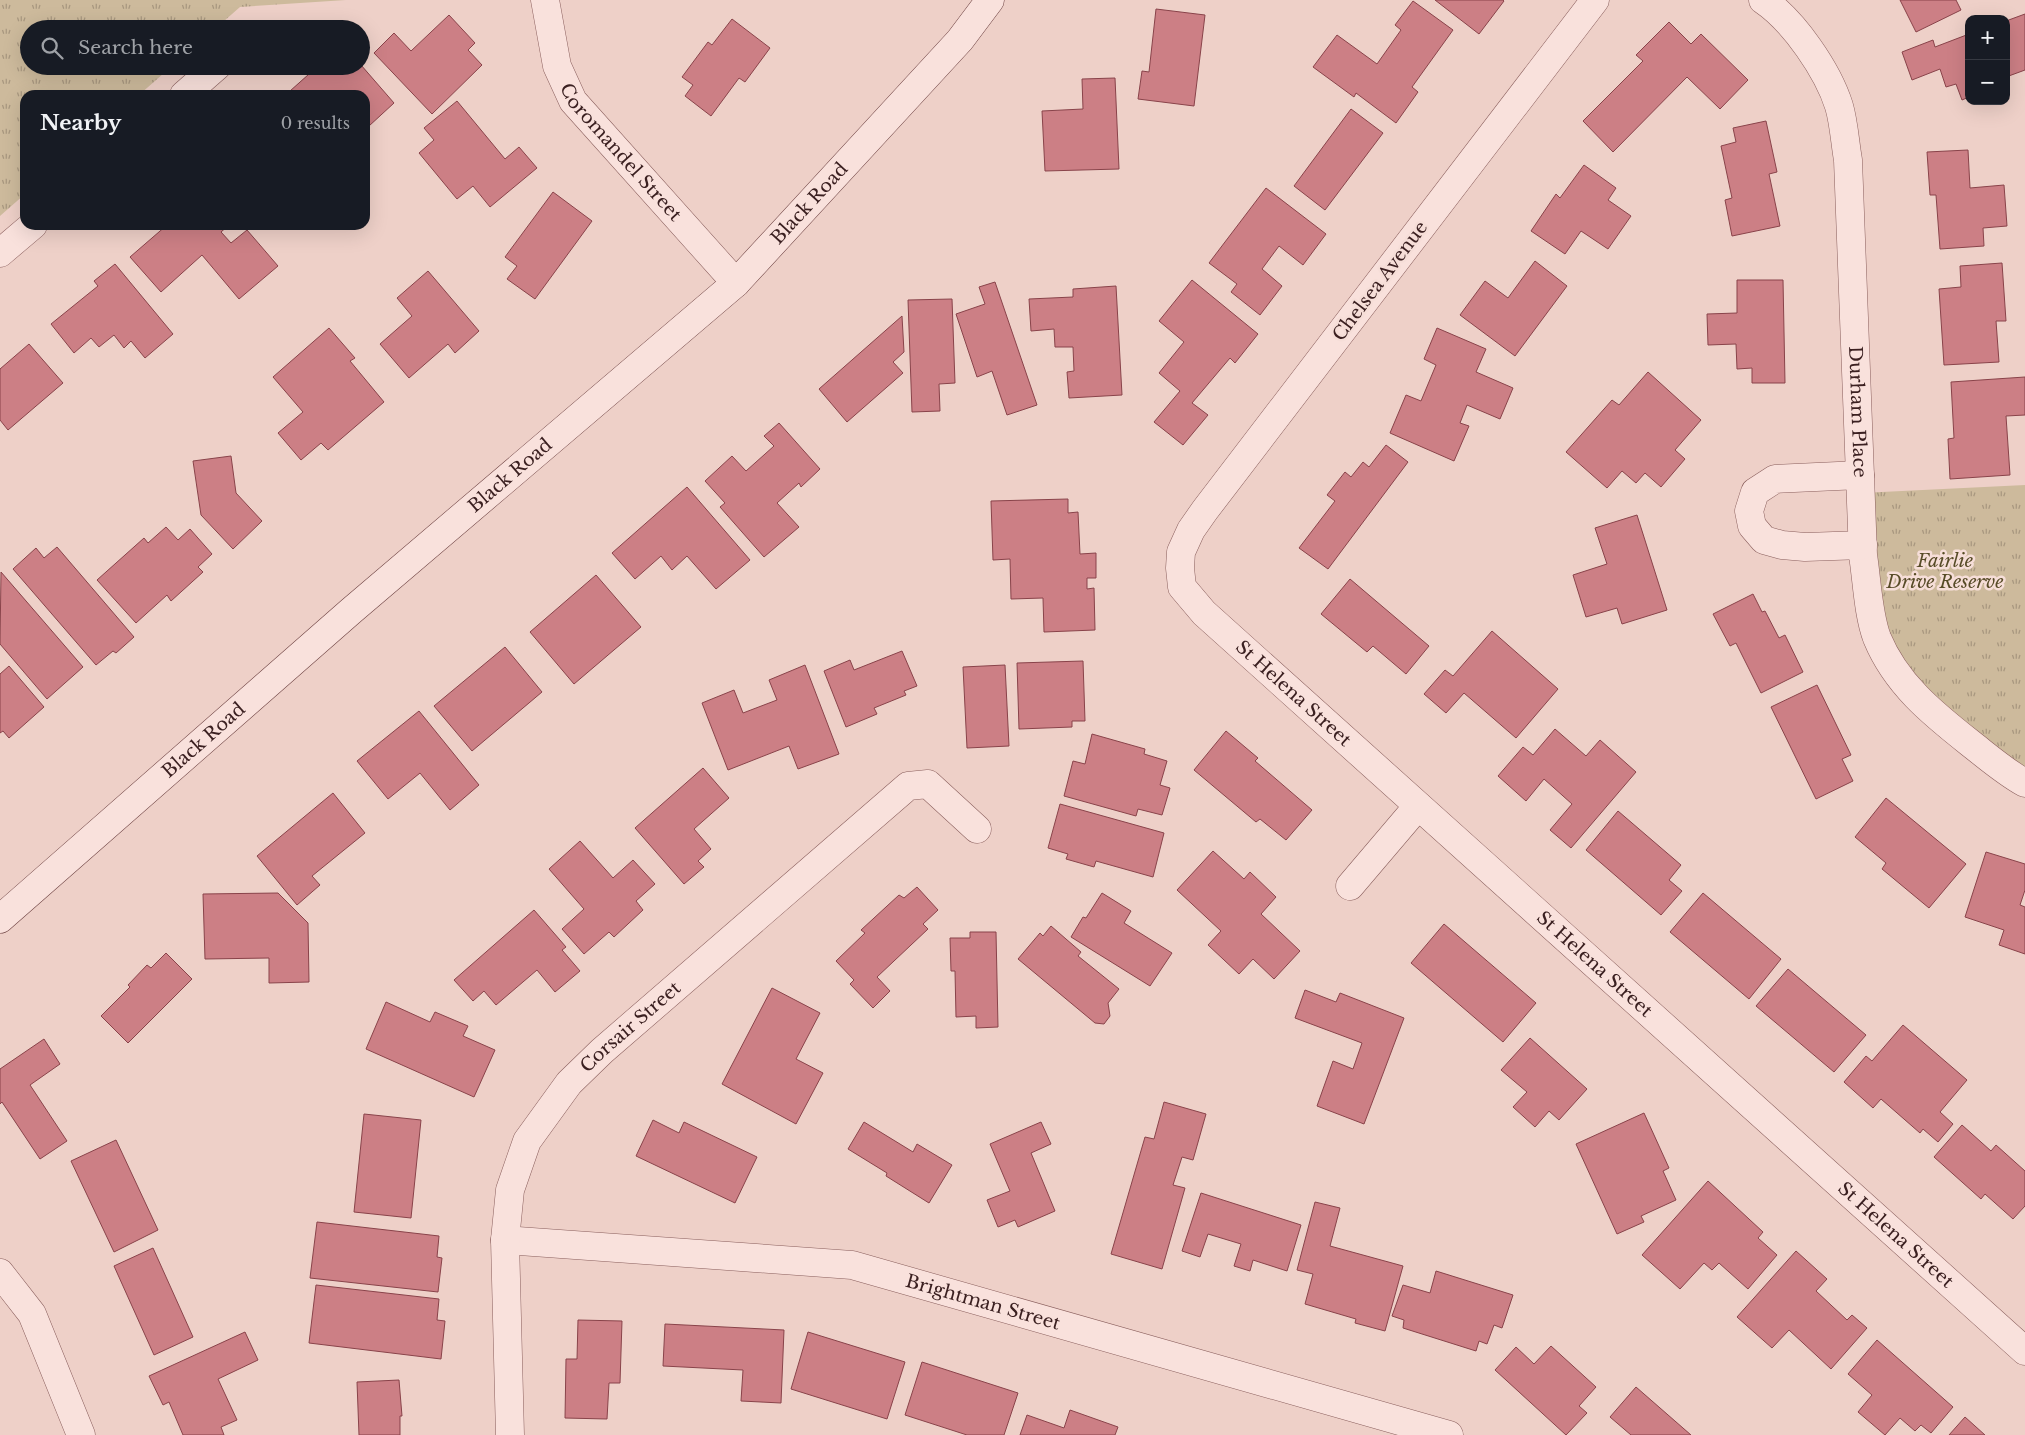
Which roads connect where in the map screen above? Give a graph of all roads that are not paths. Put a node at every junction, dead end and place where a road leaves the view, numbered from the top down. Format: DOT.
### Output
graph roads {
  1 [pos="545,0"];
  2 [pos="990,0"];
  3 [pos="1594,0"];
  4 [pos="1764,0"];
  5 [pos="207,75"];
  6 [pos="190,90"];
  7 [pos="27,230"];
  8 [pos="0,254"];
  9 [pos="736,283"];
  10 [pos="1860,475"];
  11 [pos="1863,545"];
  12 [pos="1180,568"];
  13 [pos="2025,783"];
  14 [pos="1418,806"];
  15 [pos="977,829"];
  16 [pos="1350,886"];
  17 [pos="0,919"];
  18 [pos="505,1240"];
  19 [pos="0,1273"];
  20 [pos="2025,1351"];
  21 [pos="81,1435"];
  22 [pos="510,1435"];
  23 [pos="1449,1435"];
  1 -- 9 [label="street, Coromandel Street"];
  2 -- 9 [label="street, Black Road"];
  3 -- 12 [label="street, Chelsea Avenue"];
  4 -- 10 [label="street, Durham Place"];
  5 -- 6 [label="street"];
  7 -- 8 [label="street"];
  9 -- 17 [label="street, Black Road"];
  10 -- 11 [label="street, Durham Place"];
  10 -- 11 [label="street"];
  11 -- 13 [label="street, Durham Place"];
  12 -- 14 [label="street, St Helena Street"];
  14 -- 16 [label="street"];
  14 -- 20 [label="street, St Helena Street"];
  15 -- 18 [label="street, Corsair Street"];
  18 -- 22 [label="street, Corsair Street"];
  18 -- 23 [label="street, Brightman Street"];
  19 -- 21 [label="street"];
}
